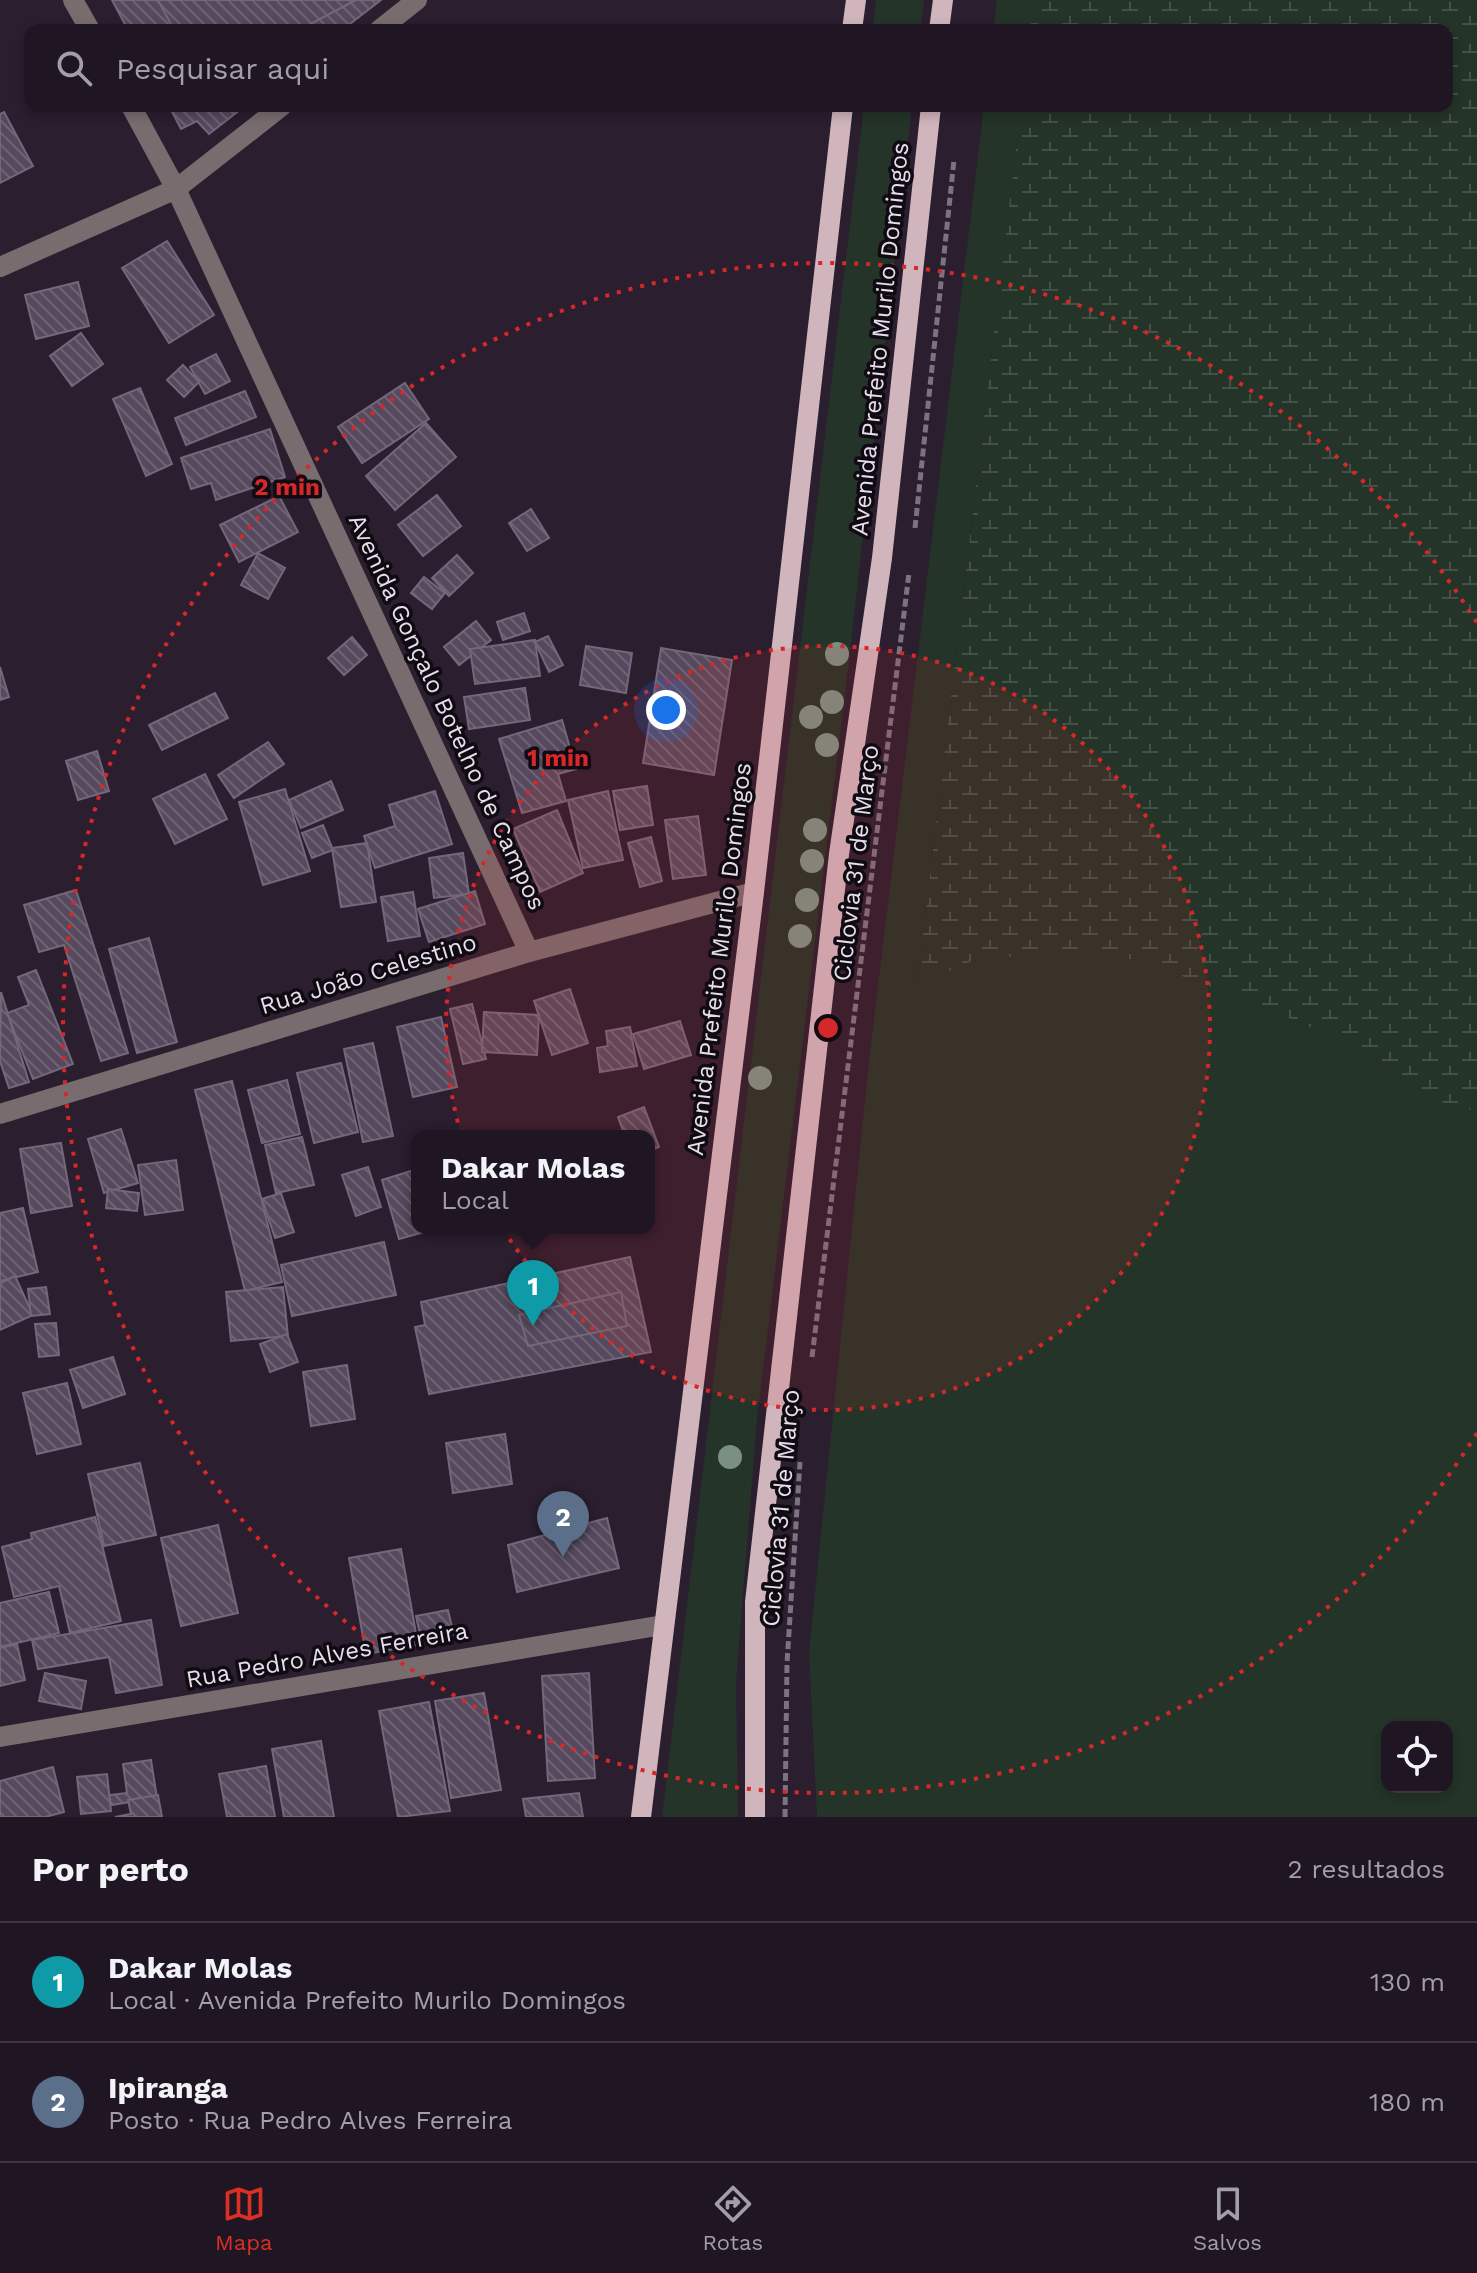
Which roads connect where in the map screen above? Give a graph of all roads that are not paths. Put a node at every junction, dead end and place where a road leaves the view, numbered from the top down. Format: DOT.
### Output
graph roads {
  1 [pos="73,0"];
  2 [pos="417,0"];
  3 [pos="856,0"];
  4 [pos="943,0"];
  5 [pos="87,24"];
  6 [pos="387,24"];
  7 [pos="853,24"];
  8 [pos="940,24"];
  9 [pos="134,112"];
  10 [pos="274,112"];
  11 [pos="842,112"];
  12 [pos="930,112"];
  13 [pos="176,189"];
  14 [pos="0,267"];
  15 [pos="754,892"];
  16 [pos="529,952"];
  17 [pos="0,1114"];
  18 [pos="663,1625"];
  19 [pos="0,1737"];
  20 [pos="641,1817"];
  21 [pos="755,1817"];
  1 -- 5 [label="street"];
  2 -- 6 [label="street"];
  3 -- 7 [label="main road"];
  4 -- 8 [label="main road"];
  9 -- 13 [label="street, Avenida Gonçalo Botelho de Campos"];
  10 -- 13 [label="street"];
  11 -- 15 [label="main road, Avenida Prefeito Murilo Domingos"];
  12 -- 21 [label="main road, Avenida Prefeito Murilo Domingos"];
  13 -- 14 [label="street"];
  13 -- 16 [label="street, Avenida Gonçalo Botelho de Campos"];
  15 -- 16 [label="street, Rua João Celestino"];
  15 -- 18 [label="main road, Avenida Prefeito Murilo Domingos"];
  16 -- 17 [label="street, Rua João Celestino"];
  18 -- 19 [label="street, Rua Pedro Alves Ferreira"];
  18 -- 20 [label="main road, Avenida Prefeito Murilo Domingos"];
}
